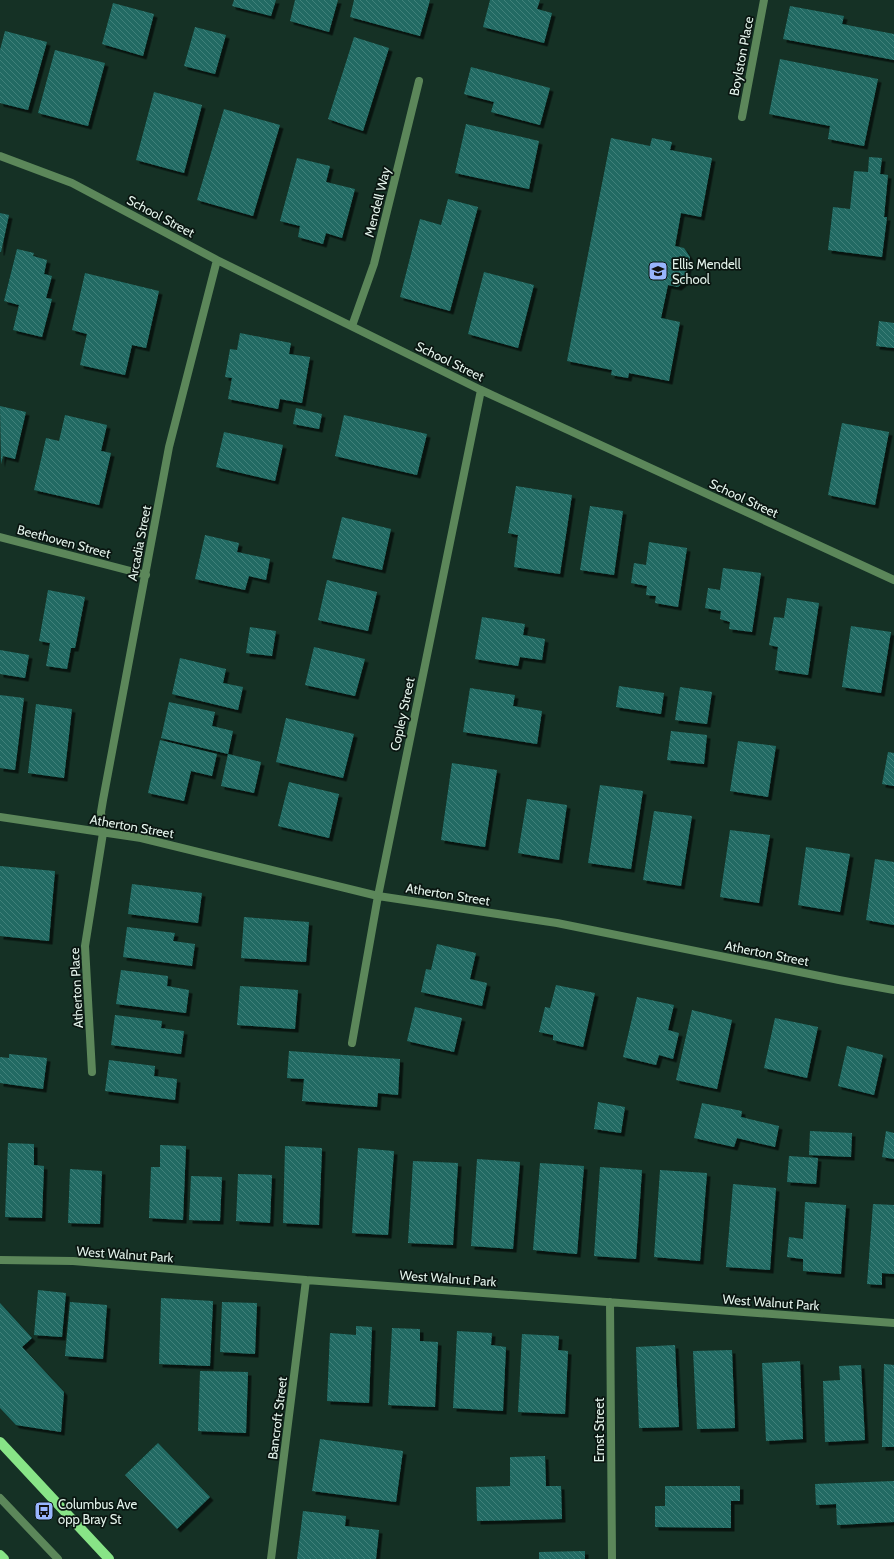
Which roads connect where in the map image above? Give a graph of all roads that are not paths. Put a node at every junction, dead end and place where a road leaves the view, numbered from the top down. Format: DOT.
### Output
graph roads {
  1 [pos="764,0"];
  2 [pos="419,81"];
  3 [pos="742,117"];
  4 [pos="0,156"];
  5 [pos="217,260"];
  6 [pos="352,326"];
  7 [pos="481,390"];
  8 [pos="0,537"];
  9 [pos="146,575"];
  10 [pos="894,580"];
  11 [pos="0,817"];
  12 [pos="103,833"];
  13 [pos="378,896"];
  14 [pos="894,990"];
  15 [pos="352,1043"];
  16 [pos="92,1072"];
  17 [pos="0,1260"];
  18 [pos="306,1280"];
  19 [pos="610,1302"];
  20 [pos="894,1323"];
  21 [pos="0,1442"];
  22 [pos="0,1498"];
  23 [pos="0,1555"];
  24 [pos="4,1559"];
  25 [pos="58,1559"];
  26 [pos="109,1559"];
  27 [pos="271,1559"];
  28 [pos="612,1559"];
  1 -- 3 [label="street, Boylston Place"];
  2 -- 6 [label="street, Mendell Way"];
  4 -- 5 [label="street, School Street"];
  5 -- 6 [label="street, School Street"];
  5 -- 9 [label="street, Arcadia Street"];
  6 -- 7 [label="street, School Street"];
  7 -- 10 [label="street, School Street"];
  7 -- 13 [label="street, Copley Street"];
  8 -- 9 [label="street, Beethoven Street"];
  9 -- 12 [label="street, Arcadia Street"];
  11 -- 12 [label="street, Atherton Street"];
  12 -- 13 [label="street, Atherton Street"];
  12 -- 16 [label="street, Atherton Place"];
  13 -- 14 [label="street, Atherton Street"];
  13 -- 15 [label="street, Copley Street"];
  17 -- 18 [label="street, West Walnut Park"];
  18 -- 19 [label="street, West Walnut Park"];
  18 -- 27 [label="street, Bancroft Street"];
  19 -- 20 [label="street, West Walnut Park"];
  19 -- 28 [label="street, Ernst Street"];
  21 -- 26 [label="main road"];
  22 -- 25 [label="street"];
  23 -- 24 [label="main road"];
}
